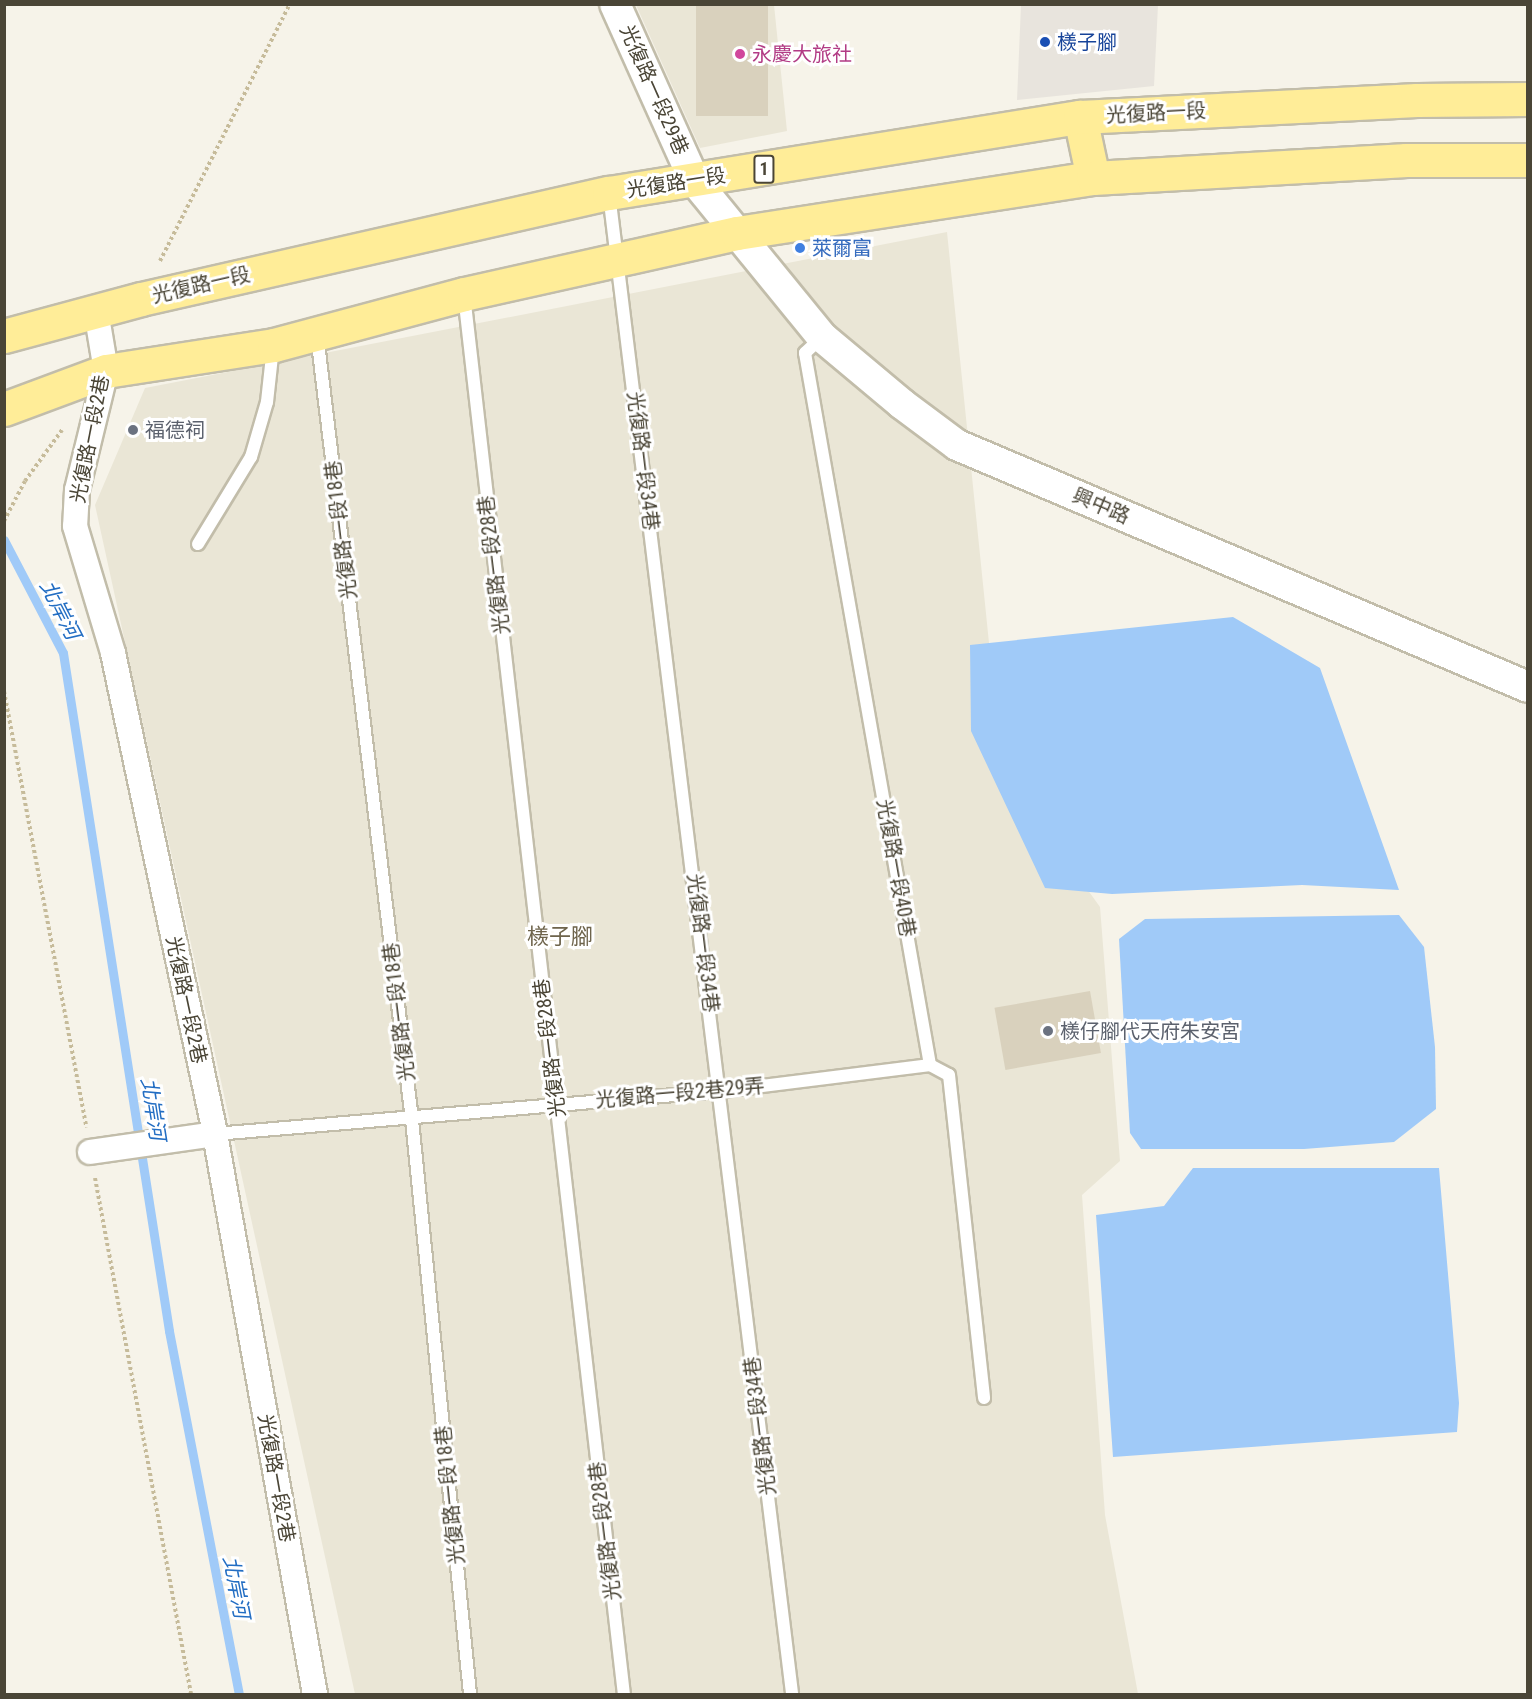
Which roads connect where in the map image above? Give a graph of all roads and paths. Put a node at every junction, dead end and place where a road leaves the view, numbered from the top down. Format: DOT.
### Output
graph roads {
  1 [pos="290,4"];
  2 [pos="615,4"];
  3 [pos="1527,99"];
  4 [pos="1080,117"];
  5 [pos="1527,160"];
  6 [pos="1093,178"];
  7 [pos="694,180"];
  8 [pos="609,193"];
  9 [pos="737,233"];
  10 [pos="619,261"];
  11 [pos="464,294"];
  12 [pos="141,299"];
  13 [pos="96,311"];
  14 [pos="317,331"];
  15 [pos="10,335"];
  16 [pos="822,337"];
  17 [pos="273,345"];
  18 [pos="106,371"];
  19 [pos="13,406"];
  20 [pos="25,481"];
  21 [pos="4,521"];
  22 [pos="198,544"];
  23 [pos="1527,687"];
  24 [pos="4,691"];
  25 [pos="930,1065"];
  26 [pos="722,1091"];
  27 [pos="556,1104"];
  28 [pos="412,1120"];
  29 [pos="215,1134"];
  30 [pos="90,1152"];
  31 [pos="984,1398"];
  32 [pos="191,1695"];
  33 [pos="315,1695"];
  34 [pos="470,1695"];
  35 [pos="624,1695"];
  36 [pos="792,1695"];
  1 -- 12 [label="path"];
  2 -- 7 [label="street, 光復路一段29巷"];
  3 -- 4 [label="main road, 光復路一段 / 1"];
  4 -- 6 [label="main road"];
  4 -- 7 [label="main road, 光復路一段 / 1"];
  5 -- 6 [label="main road"];
  6 -- 9 [label="main road"];
  7 -- 8 [label="main road, 光復路一段 / 1"];
  7 -- 9 [label="street, 光復路一段29巷"];
  8 -- 10 [label="lane, 光復路一段34巷"];
  8 -- 12 [label="main road, 光復路一段 / 1"];
  9 -- 10 [label="main road"];
  9 -- 16 [label="street, 興中路"];
  10 -- 11 [label="main road"];
  10 -- 26 [label="lane, 光復路一段34巷"];
  11 -- 14 [label="main road"];
  11 -- 27 [label="lane, 光復路一段28巷"];
  12 -- 13 [label="main road, 光復路一段 / 1"];
  13 -- 15 [label="main road, 光復路一段 / 1"];
  13 -- 18 [label="street, 光復路一段2巷"];
  14 -- 17 [label="main road"];
  14 -- 28 [label="lane, 光復路一段18巷"];
  16 -- 23 [label="street, 興中路"];
  16 -- 25 [label="lane, 光復路一段40巷"];
  17 -- 18 [label="main road"];
  17 -- 22 [label="lane"];
  18 -- 19 [label="main road"];
  18 -- 29 [label="street, 光復路一段2巷"];
  20 -- 21 [label="path"];
  24 -- 30 [label="path"];
  25 -- 26 [label="lane, 光復路一段2巷29弄"];
  25 -- 31 [label="lane"];
  26 -- 27 [label="lane, 光復路一段2巷29弄"];
  26 -- 36 [label="lane, 光復路一段34巷"];
  27 -- 28 [label="lane, 光復路一段2巷29弄"];
  27 -- 35 [label="lane, 光復路一段28巷"];
  28 -- 29 [label="lane, 光復路一段2巷29弄"];
  28 -- 34 [label="lane, 光復路一段18巷"];
  29 -- 30 [label="street"];
  29 -- 33 [label="street, 光復路一段2巷"];
  30 -- 32 [label="path"];
}
